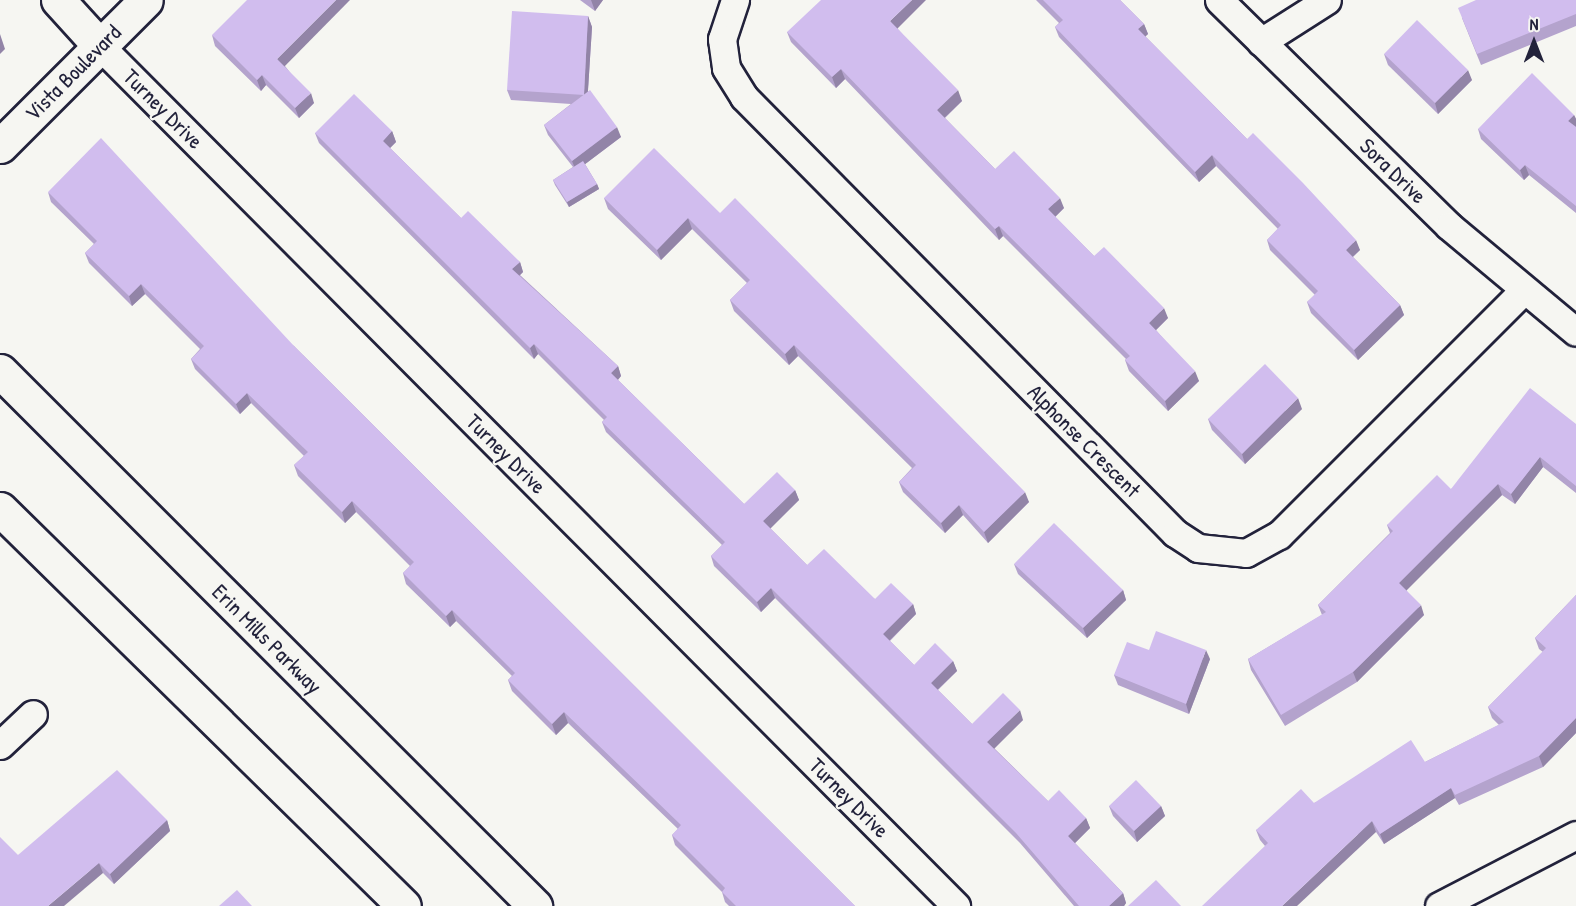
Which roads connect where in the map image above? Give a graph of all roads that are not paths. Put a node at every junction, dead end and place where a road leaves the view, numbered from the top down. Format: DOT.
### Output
graph roads {
  1 [pos="58,0"];
  2 [pos="146,0"];
  3 [pos="735,0"];
  4 [pos="1220,0"];
  5 [pos="1327,0"];
  6 [pos="1261,42"];
  7 [pos="99,45"];
  8 [pos="0,146"];
  9 [pos="1524,290"];
  10 [pos="1576,332"];
  11 [pos="0,372"];
  12 [pos="0,509"];
  13 [pos="33,714"];
  14 [pos="0,745"];
  15 [pos="1576,835"];
  16 [pos="404,906"];
  17 [pos="535,906"];
  18 [pos="956,906"];
  19 [pos="1439,906"];
  1 -- 7 [label="main road, Turney Drive"];
  2 -- 7 [label="main road, Vista Boulevard"];
  3 -- 9 [label="street, Alphonse Crescent"];
  4 -- 6 [label="street, Sora Drive"];
  5 -- 6 [label="street"];
  6 -- 9 [label="street, Sora Drive"];
  7 -- 8 [label="main road, Vista Boulevard"];
  7 -- 18 [label="street, Turney Drive"];
  9 -- 10 [label="street, Sora Drive"];
  11 -- 17 [label="main road, Erin Mills Parkway"];
  12 -- 16 [label="main road"];
  13 -- 14 [label="street"];
  15 -- 19 [label="street"];
}
